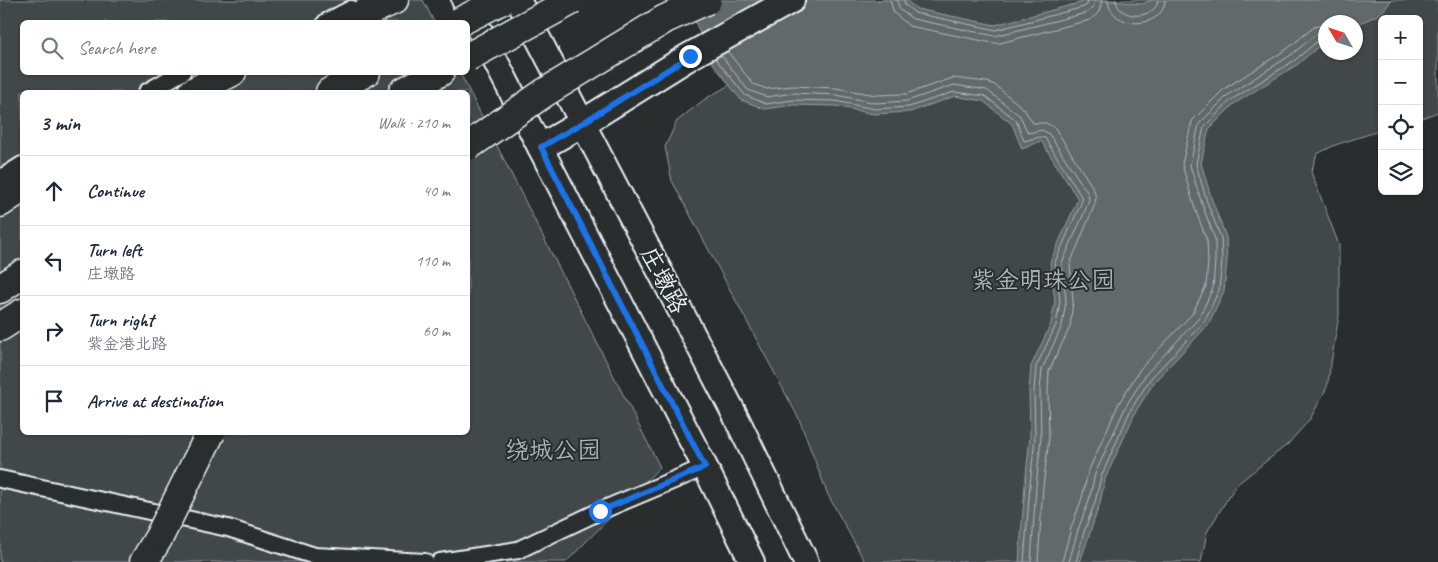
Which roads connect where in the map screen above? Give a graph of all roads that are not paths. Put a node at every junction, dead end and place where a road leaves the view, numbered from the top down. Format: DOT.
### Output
graph roads {
  1 [pos="368,0"];
  2 [pos="394,0"];
  3 [pos="464,0"];
  4 [pos="502,0"];
  5 [pos="518,0"];
  6 [pos="573,0"];
  7 [pos="707,0"];
  8 [pos="791,0"];
  9 [pos="330,20"];
  10 [pos="350,20"];
  11 [pos="463,20"];
  12 [pos="470,56"];
  13 [pos="177,75"];
  14 [pos="226,75"];
  15 [pos="361,75"];
  16 [pos="434,75"];
  17 [pos="150,90"];
  18 [pos="197,90"];
  19 [pos="334,90"];
  20 [pos="407,90"];
  21 [pos="581,124"];
  22 [pos="470,145"];
  23 [pos="541,147"];
  24 [pos="20,167"];
  25 [pos="0,179"];
  26 [pos="20,189"];
  27 [pos="0,203"];
  28 [pos="20,275"];
  29 [pos="0,289"];
  30 [pos="20,314"];
  31 [pos="0,327"];
  32 [pos="210,435"];
  33 [pos="705,467"];
  34 [pos="0,479"];
  35 [pos="144,562"];
  36 [pos="425,562"];
  37 [pos="440,562"];
  38 [pos="752,562"];
  39 [pos="806,562"];
  1 -- 9 [label="street"];
  2 -- 10 [label="highway"];
  3 -- 23 [label="main road, 庄墩路"];
  4 -- 11 [label="highway, bridge"];
  5 -- 21 [label="main road, 庄墩路"];
  6 -- 12 [label="highway, bridge"];
  7 -- 22 [label="highway, bridge"];
  8 -- 21 [label="main road"];
  13 -- 17 [label="street"];
  14 -- 18 [label="highway"];
  15 -- 19 [label="highway"];
  16 -- 20 [label="highway"];
  21 -- 23 [label="main road"];
  21 -- 39 [label="main road, 庄墩路"];
  23 -- 33 [label="main road, 庄墩路"];
  24 -- 25 [label="street"];
  26 -- 27 [label="highway"];
  28 -- 29 [label="highway"];
  30 -- 31 [label="highway"];
  32 -- 35 [label="highway, bridge"];
  33 -- 37 [label="street"];
  33 -- 38 [label="main road, 庄墩路"];
  34 -- 36 [label="street"];
}
